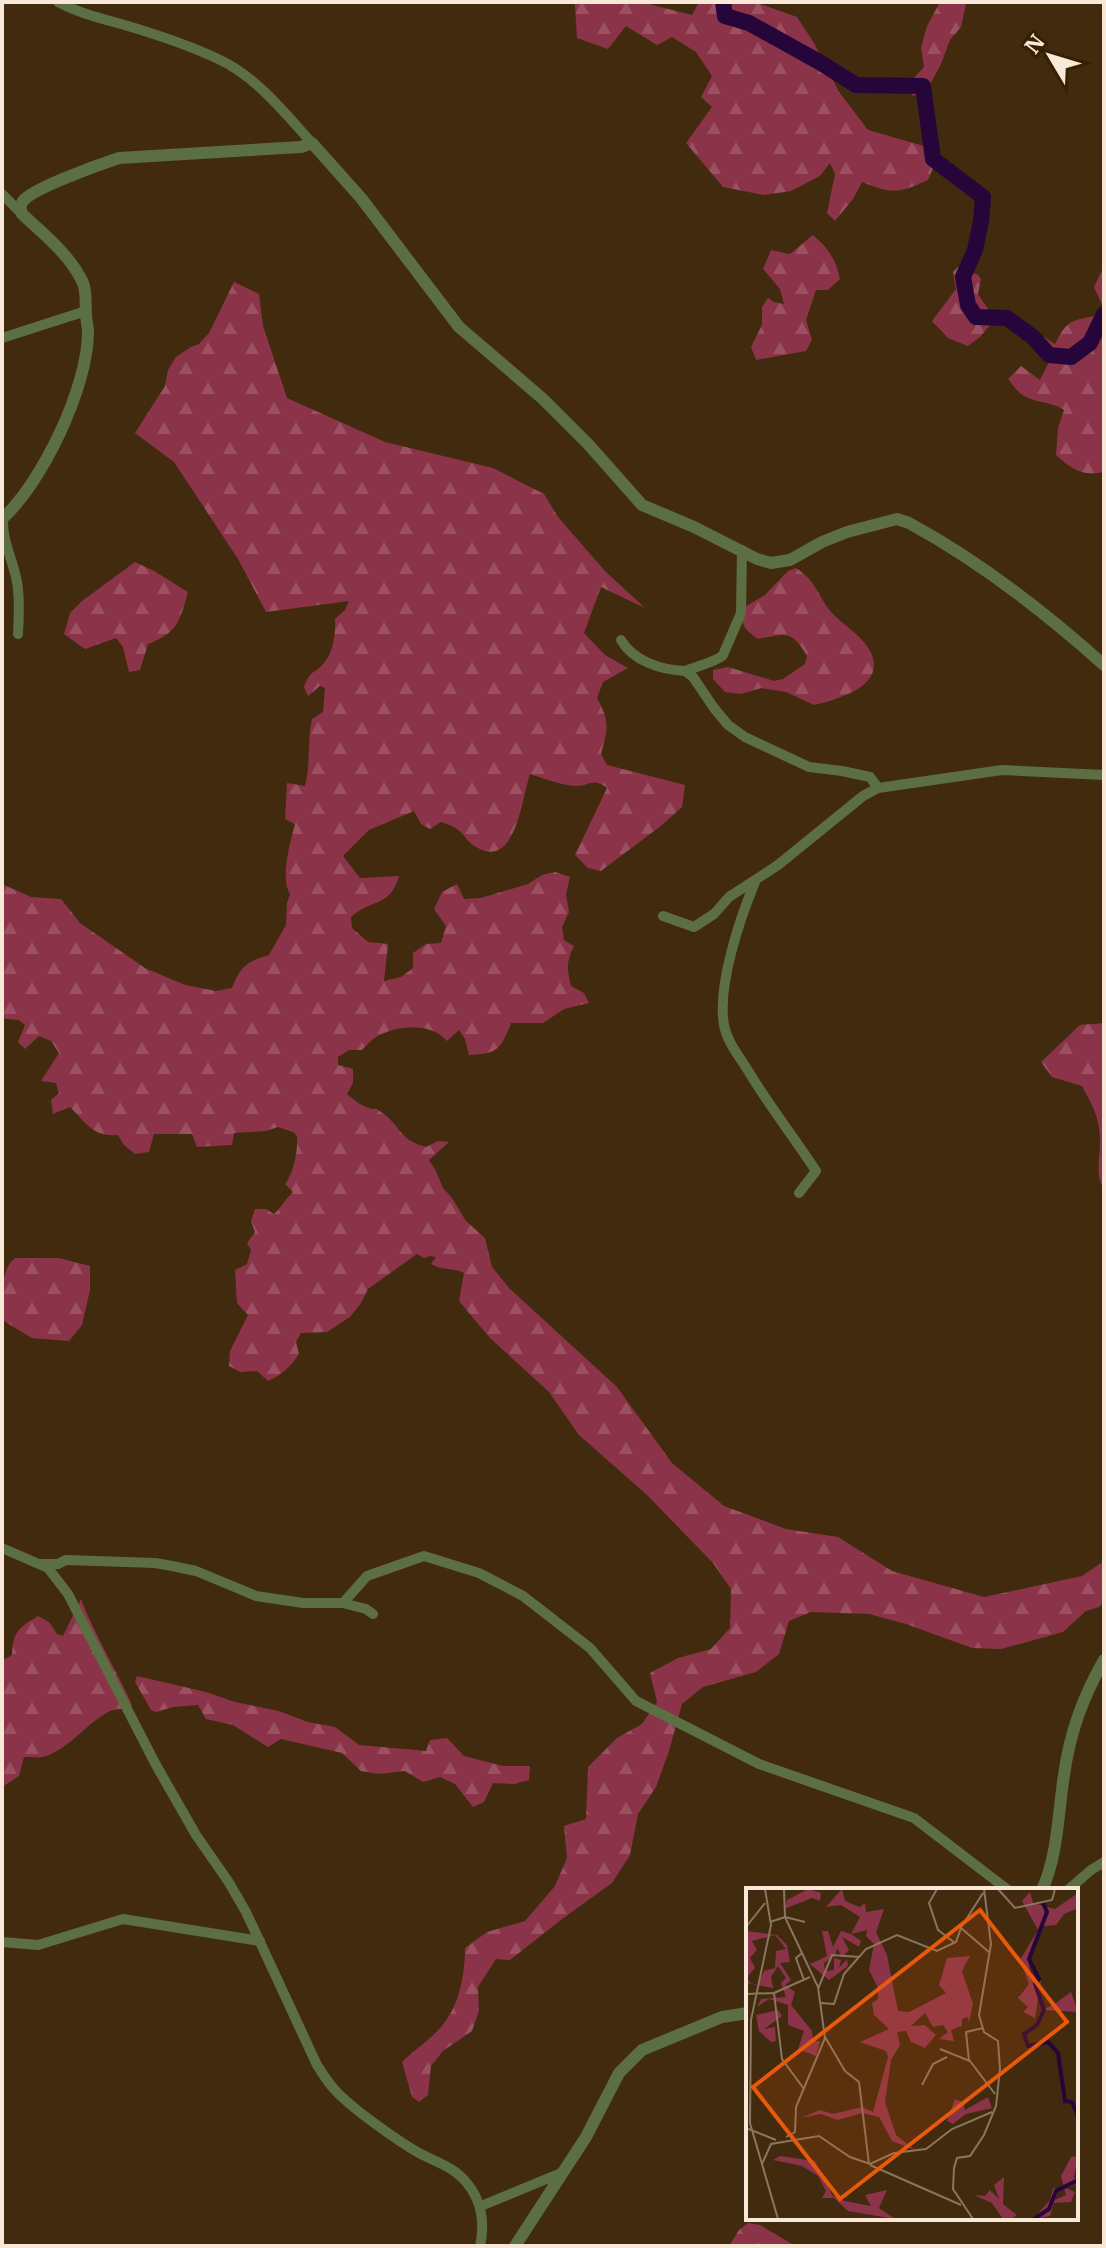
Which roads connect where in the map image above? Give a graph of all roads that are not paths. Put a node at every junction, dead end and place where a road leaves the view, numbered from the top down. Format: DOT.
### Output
graph roads {
  1 [pos="58,2"];
  2 [pos="312,143"];
  3 [pos="2,194"];
  4 [pos="22,214"];
  5 [pos="86,311"];
  6 [pos="2,338"];
  7 [pos="2,519"];
  8 [pos="742,550"];
  9 [pos="18,634"];
  10 [pos="621,640"];
  11 [pos="1104,665"];
  12 [pos="685,671"];
  13 [pos="1104,775"];
  14 [pos="878,788"];
  15 [pos="756,880"];
  16 [pos="663,916"];
  17 [pos="799,1193"];
  18 [pos="2,1548"];
  19 [pos="39,1564"];
  20 [pos="343,1603"];
  21 [pos="373,1614"];
  22 [pos="1104,1660"];
  23 [pos="1104,1862"];
  24 [pos="1005,1888"];
  25 [pos="1043,1888"];
  26 [pos="1070,1888"];
  27 [pos="260,1941"];
  28 [pos="2,1942"];
  29 [pos="746,2013"];
  30 [pos="561,2173"];
  31 [pos="481,2206"];
  32 [pos="480,2246"];
  33 [pos="515,2246"];
  1 -- 2 [label="street"];
  2 -- 4 [label="street"];
  2 -- 8 [label="street"];
  3 -- 4 [label="street"];
  4 -- 5 [label="street"];
  5 -- 6 [label="street"];
  5 -- 7 [label="street"];
  7 -- 9 [label="street"];
  8 -- 11 [label="street"];
  8 -- 12 [label="street"];
  10 -- 12 [label="street"];
  12 -- 14 [label="street"];
  13 -- 14 [label="street"];
  14 -- 15 [label="street"];
  15 -- 16 [label="street"];
  15 -- 17 [label="street"];
  18 -- 19 [label="street"];
  19 -- 20 [label="street"];
  19 -- 27 [label="street"];
  20 -- 21 [label="street"];
  20 -- 24 [label="street"];
  22 -- 25 [label="street"];
  23 -- 26 [label="street"];
  27 -- 28 [label="street"];
  27 -- 31 [label="street"];
  29 -- 30 [label="street"];
  30 -- 31 [label="street"];
  30 -- 33 [label="street"];
  31 -- 32 [label="street"];
}
